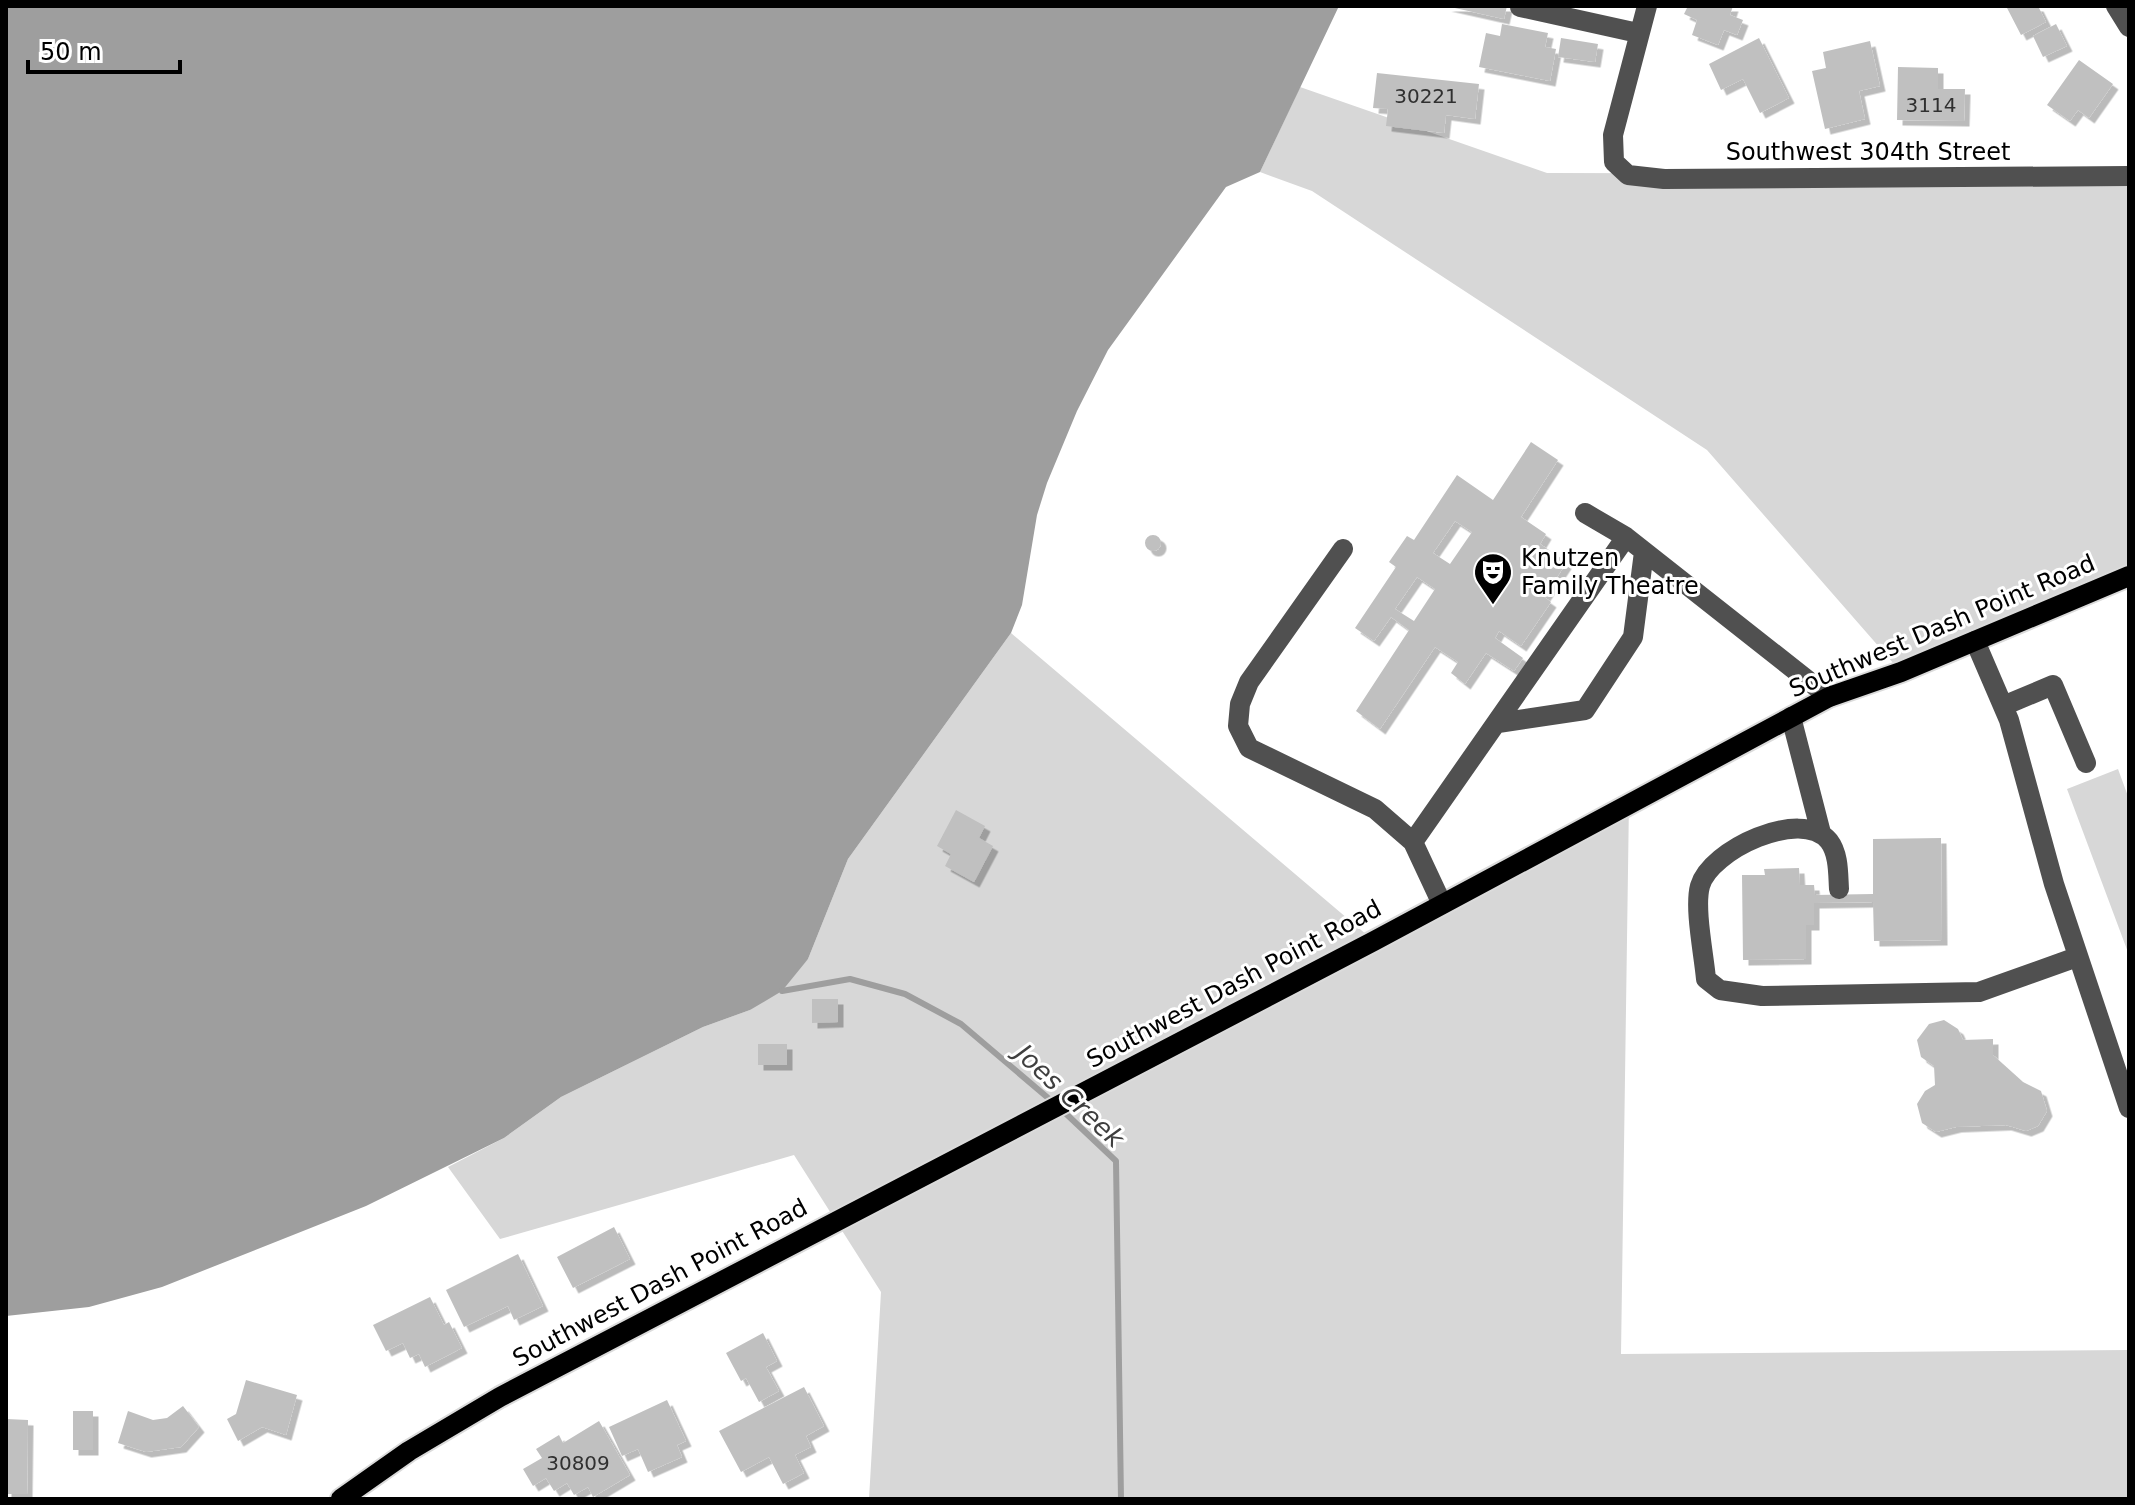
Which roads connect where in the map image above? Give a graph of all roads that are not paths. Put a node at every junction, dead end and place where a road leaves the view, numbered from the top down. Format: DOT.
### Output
graph roads {
  1 [pos="1647,6"];
  2 [pos="2116,6"];
  3 [pos="1520,7"];
  4 [pos="2129,27"];
  5 [pos="1638,33"];
  6 [pos="2129,176"];
  7 [pos="1585,513"];
  8 [pos="1626,537"];
  9 [pos="1343,549"];
  10 [pos="1644,552"];
  11 [pos="2129,576"];
  12 [pos="1975,641"];
  13 [pos="1829,697"];
  14 [pos="2003,706"];
  15 [pos="1791,717"];
  16 [pos="1498,723"];
  17 [pos="2086,763"];
  18 [pos="1821,833"];
  19 [pos="1413,842"];
  20 [pos="1839,889"];
  21 [pos="1442,904"];
  22 [pos="2077,957"];
  23 [pos="2129,1108"];
  24 [pos="341,1499"];
  1 -- 5 [label="street"];
  2 -- 4 [label="street"];
  3 -- 5 [label="street"];
  5 -- 6 [label="street, Southwest 304th Street"];
  7 -- 8 [label="street"];
  8 -- 10 [label="street"];
  8 -- 16 [label="street"];
  9 -- 19 [label="street"];
  10 -- 13 [label="street"];
  10 -- 16 [label="street"];
  11 -- 12 [label="main road, Southwest Dash Point Road"];
  12 -- 13 [label="main road, Southwest Dash Point Road"];
  12 -- 14 [label="street"];
  13 -- 15 [label="main road, Southwest Dash Point Road"];
  14 -- 17 [label="street"];
  14 -- 22 [label="street"];
  15 -- 18 [label="street"];
  15 -- 21 [label="main road, Southwest Dash Point Road"];
  16 -- 19 [label="street"];
  18 -- 20 [label="street"];
  18 -- 22 [label="street"];
  19 -- 21 [label="street"];
  21 -- 24 [label="main road, Southwest Dash Point Road"];
  22 -- 23 [label="street"];
}
